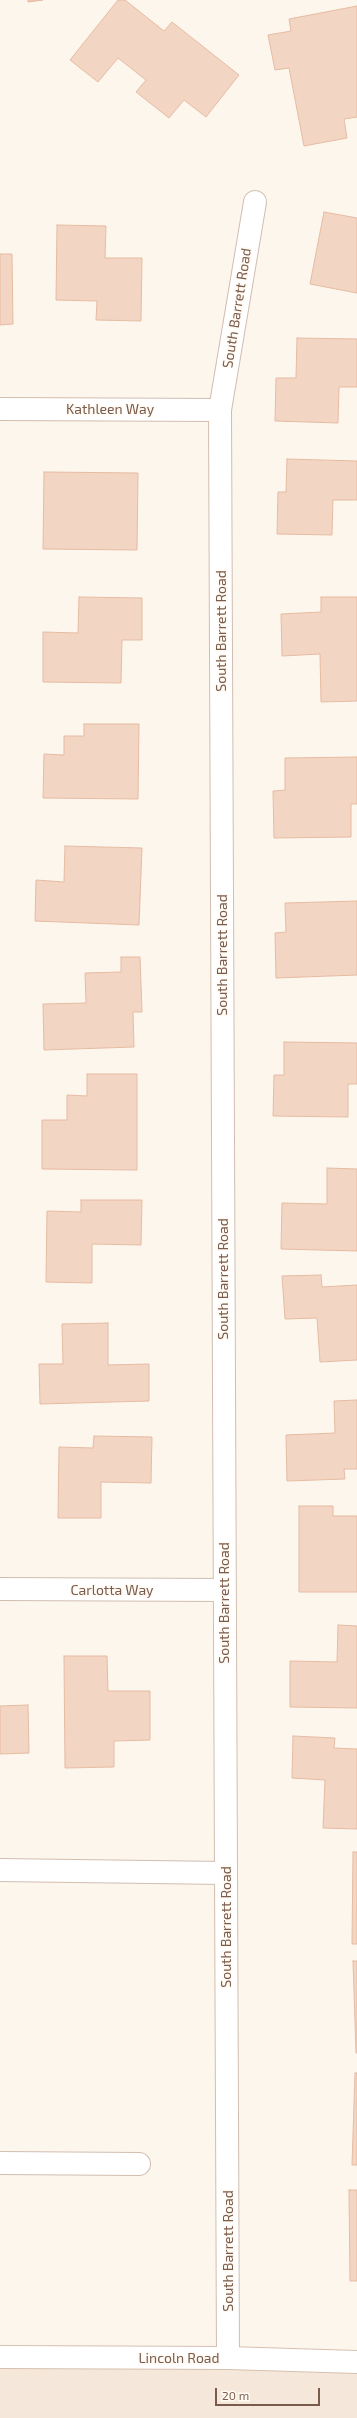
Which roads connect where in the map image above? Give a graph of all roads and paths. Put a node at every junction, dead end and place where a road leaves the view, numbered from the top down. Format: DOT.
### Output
graph roads {
  1 [pos="254,202"];
  2 [pos="0,409"];
  3 [pos="220,410"];
  4 [pos="0,1589"];
  5 [pos="224,1590"];
  6 [pos="0,1870"];
  7 [pos="225,1873"];
  8 [pos="0,2163"];
  9 [pos="138,2164"];
  10 [pos="0,2357"];
  11 [pos="228,2358"];
  12 [pos="357,2362"];
  1 -- 3 [label="street, South Barrett Road"];
  2 -- 3 [label="street, Kathleen Way"];
  3 -- 5 [label="street, South Barrett Road"];
  4 -- 5 [label="street, Carlotta Way"];
  5 -- 7 [label="street, South Barrett Road"];
  6 -- 7 [label="street"];
  7 -- 11 [label="street, South Barrett Road"];
  8 -- 9 [label="street"];
  10 -- 11 [label="street, Lincoln Road"];
  11 -- 12 [label="street, Lincoln Road"];
}
